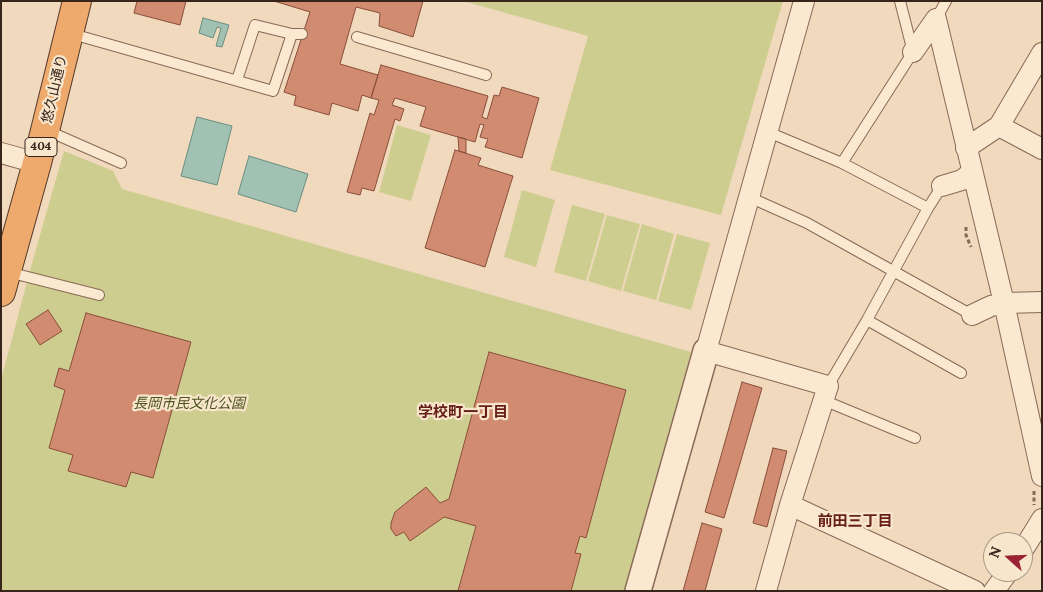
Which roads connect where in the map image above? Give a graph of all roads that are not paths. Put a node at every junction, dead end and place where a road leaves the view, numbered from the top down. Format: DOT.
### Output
graph roads {
  1 [pos="77,1"];
  2 [pos="804,1"];
  3 [pos="900,1"];
  4 [pos="946,1"];
  5 [pos="936,20"];
  6 [pos="68,33"];
  7 [pos="357,37"];
  8 [pos="914,52"];
  9 [pos="1042,53"];
  10 [pos="486,75"];
  11 [pos="237,80"];
  12 [pos="998,126"];
  13 [pos="45,130"];
  14 [pos="768,132"];
  15 [pos="966,148"];
  16 [pos="1042,150"];
  17 [pos="1,153"];
  18 [pos="37,163"];
  19 [pos="121,163"];
  20 [pos="842,163"];
  21 [pos="972,172"];
  22 [pos="942,186"];
  23 [pos="749,197"];
  24 [pos="928,208"];
  25 [pos="894,271"];
  26 [pos="4,282"];
  27 [pos="99,295"];
  28 [pos="1042,302"];
  29 [pos="1004,303"];
  30 [pos="972,315"];
  31 [pos="867,320"];
  32 [pos="706,351"];
  33 [pos="961,373"];
  34 [pos="825,393"];
  35 [pos="915,438"];
  36 [pos="1042,476"];
  37 [pos="790,505"];
  38 [pos="1042,519"];
  39 [pos="1033,534"];
  40 [pos="638,591"];
  41 [pos="766,591"];
  42 [pos="975,591"];
  1 -- 6 [label="highway, 悠久山通り / 404"];
  2 -- 14 [label="street"];
  3 -- 8 [label="lane"];
  4 -- 5 [label="lane"];
  5 -- 8 [label="street"];
  5 -- 15 [label="street"];
  6 -- 11 [label="lane"];
  6 -- 13 [label="highway, 悠久山通り / 404"];
  7 -- 10 [label="lane"];
  8 -- 20 [label="lane"];
  9 -- 12 [label="street"];
  11 -- 11 [label="lane"];
  12 -- 15 [label="street"];
  12 -- 16 [label="street"];
  13 -- 18 [label="highway, 悠久山通り / 404"];
  13 -- 19 [label="lane"];
  14 -- 20 [label="lane"];
  14 -- 23 [label="street"];
  15 -- 21 [label="street"];
  17 -- 18 [label="street"];
  18 -- 26 [label="highway, 悠久山通り / 404"];
  20 -- 24 [label="lane"];
  21 -- 22 [label="street"];
  21 -- 29 [label="street"];
  22 -- 24 [label="lane"];
  23 -- 25 [label="lane"];
  23 -- 32 [label="street"];
  24 -- 25 [label="lane"];
  25 -- 30 [label="lane"];
  25 -- 31 [label="lane"];
  26 -- 27 [label="lane"];
  28 -- 29 [label="street"];
  29 -- 30 [label="street"];
  29 -- 36 [label="street"];
  31 -- 33 [label="lane"];
  31 -- 34 [label="lane"];
  32 -- 34 [label="street"];
  32 -- 40 [label="street"];
  34 -- 35 [label="lane"];
  34 -- 37 [label="street"];
  37 -- 41 [label="street"];
  37 -- 42 [label="street"];
  38 -- 39 [label="street"];
}
